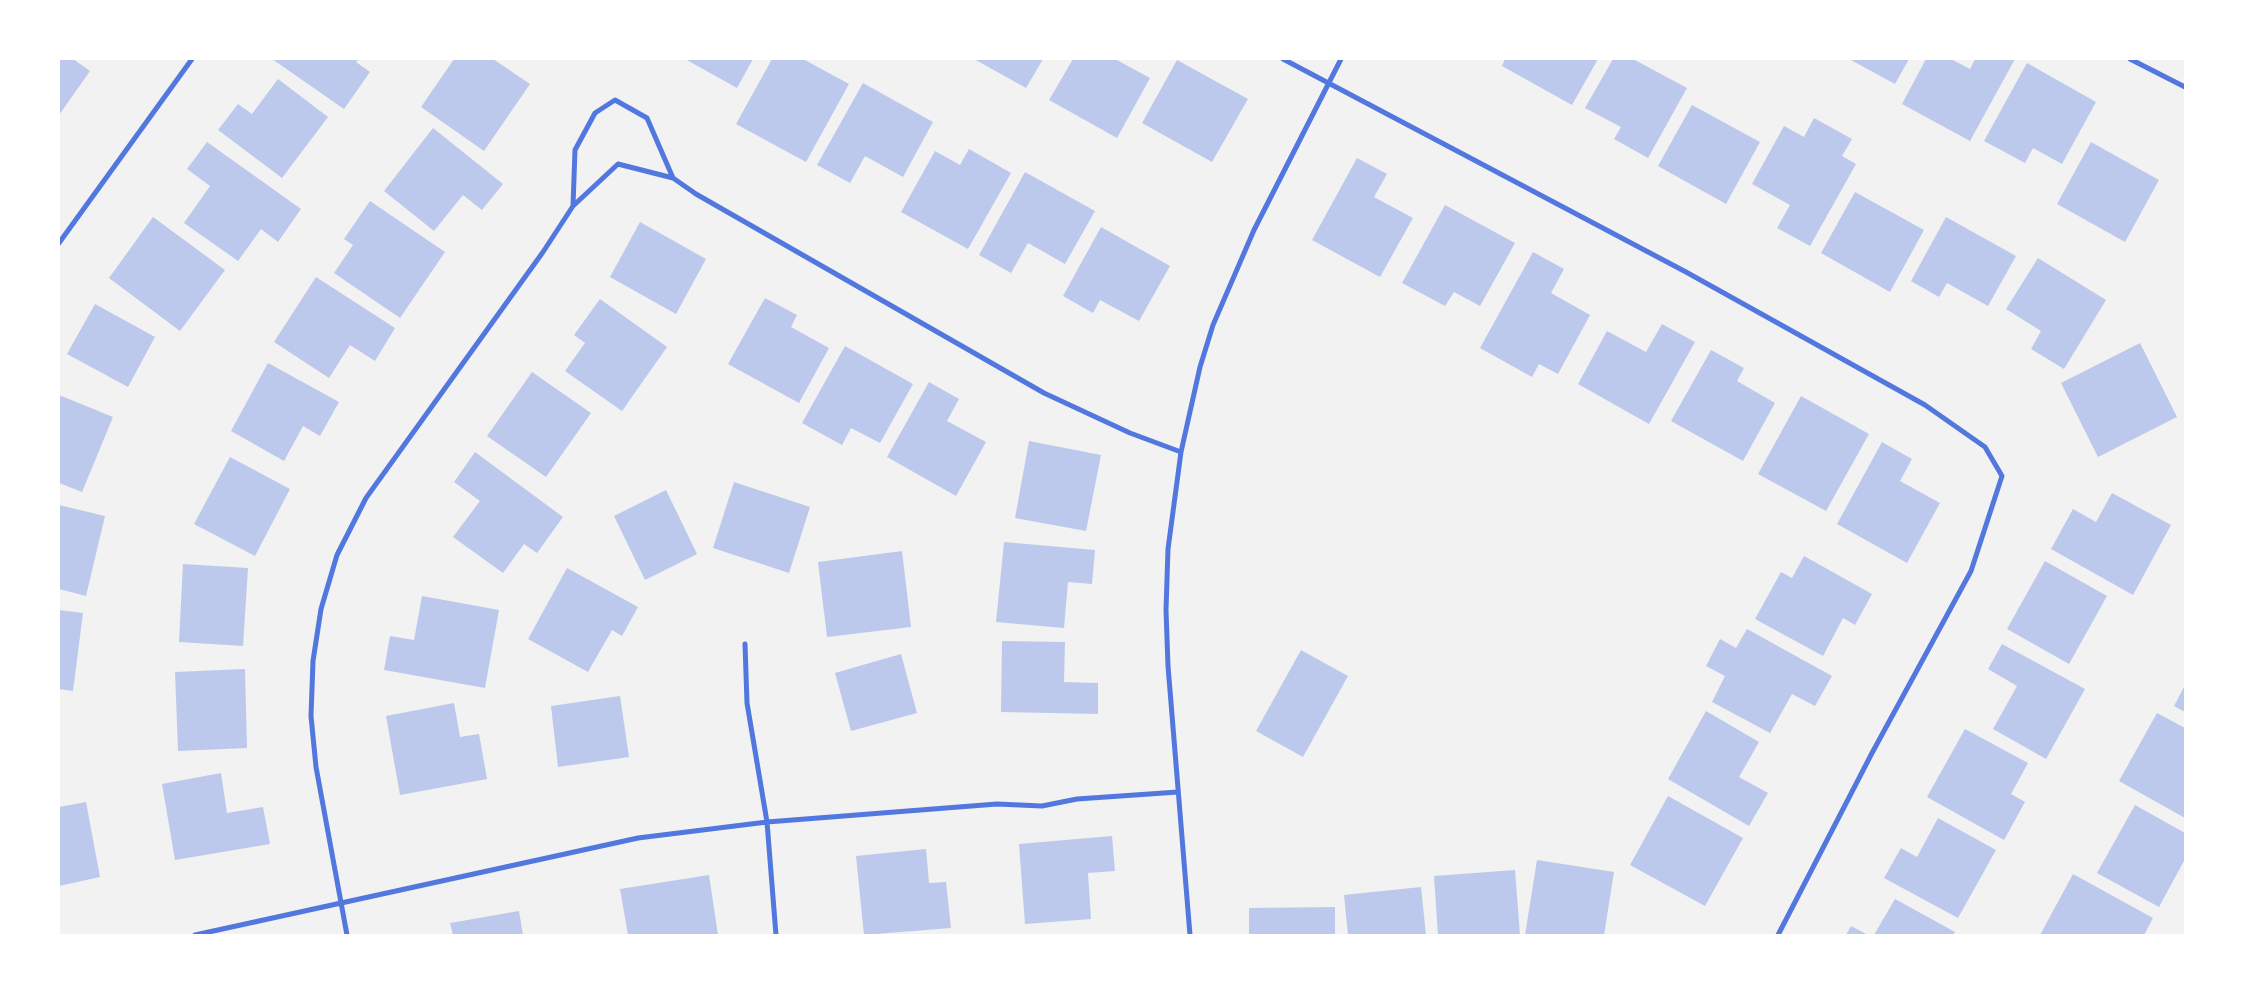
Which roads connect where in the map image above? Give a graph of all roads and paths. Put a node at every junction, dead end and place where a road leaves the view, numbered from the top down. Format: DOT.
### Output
graph roads {
  1 [pos="192,59"];
  2 [pos="1283,59"];
  3 [pos="1341,59"];
  4 [pos="2130,59"];
  5 [pos="1328,83"];
  6 [pos="2185,87"];
  7 [pos="673,178"];
  8 [pos="573,206"];
  9 [pos="59,243"];
  10 [pos="1181,452"];
  11 [pos="745,644"];
  12 [pos="1178,792"];
  13 [pos="767,822"];
  14 [pos="341,904"];
  15 [pos="195,935"];
  16 [pos="347,935"];
  17 [pos="776,935"];
  18 [pos="1190,935"];
  19 [pos="1778,935"];
  1 -- 9 [label="street"];
  2 -- 5 [label="street"];
  3 -- 5 [label="street"];
  4 -- 6 [label="street"];
  5 -- 10 [label="street"];
  5 -- 19 [label="street"];
  7 -- 8 [label="street"];
  7 -- 8 [label="street"];
  7 -- 10 [label="street"];
  8 -- 14 [label="street"];
  10 -- 12 [label="street"];
  11 -- 13 [label="street"];
  12 -- 13 [label="street"];
  12 -- 18 [label="street"];
  13 -- 14 [label="street"];
  13 -- 17 [label="street"];
  14 -- 15 [label="street"];
  14 -- 16 [label="street"];
}
